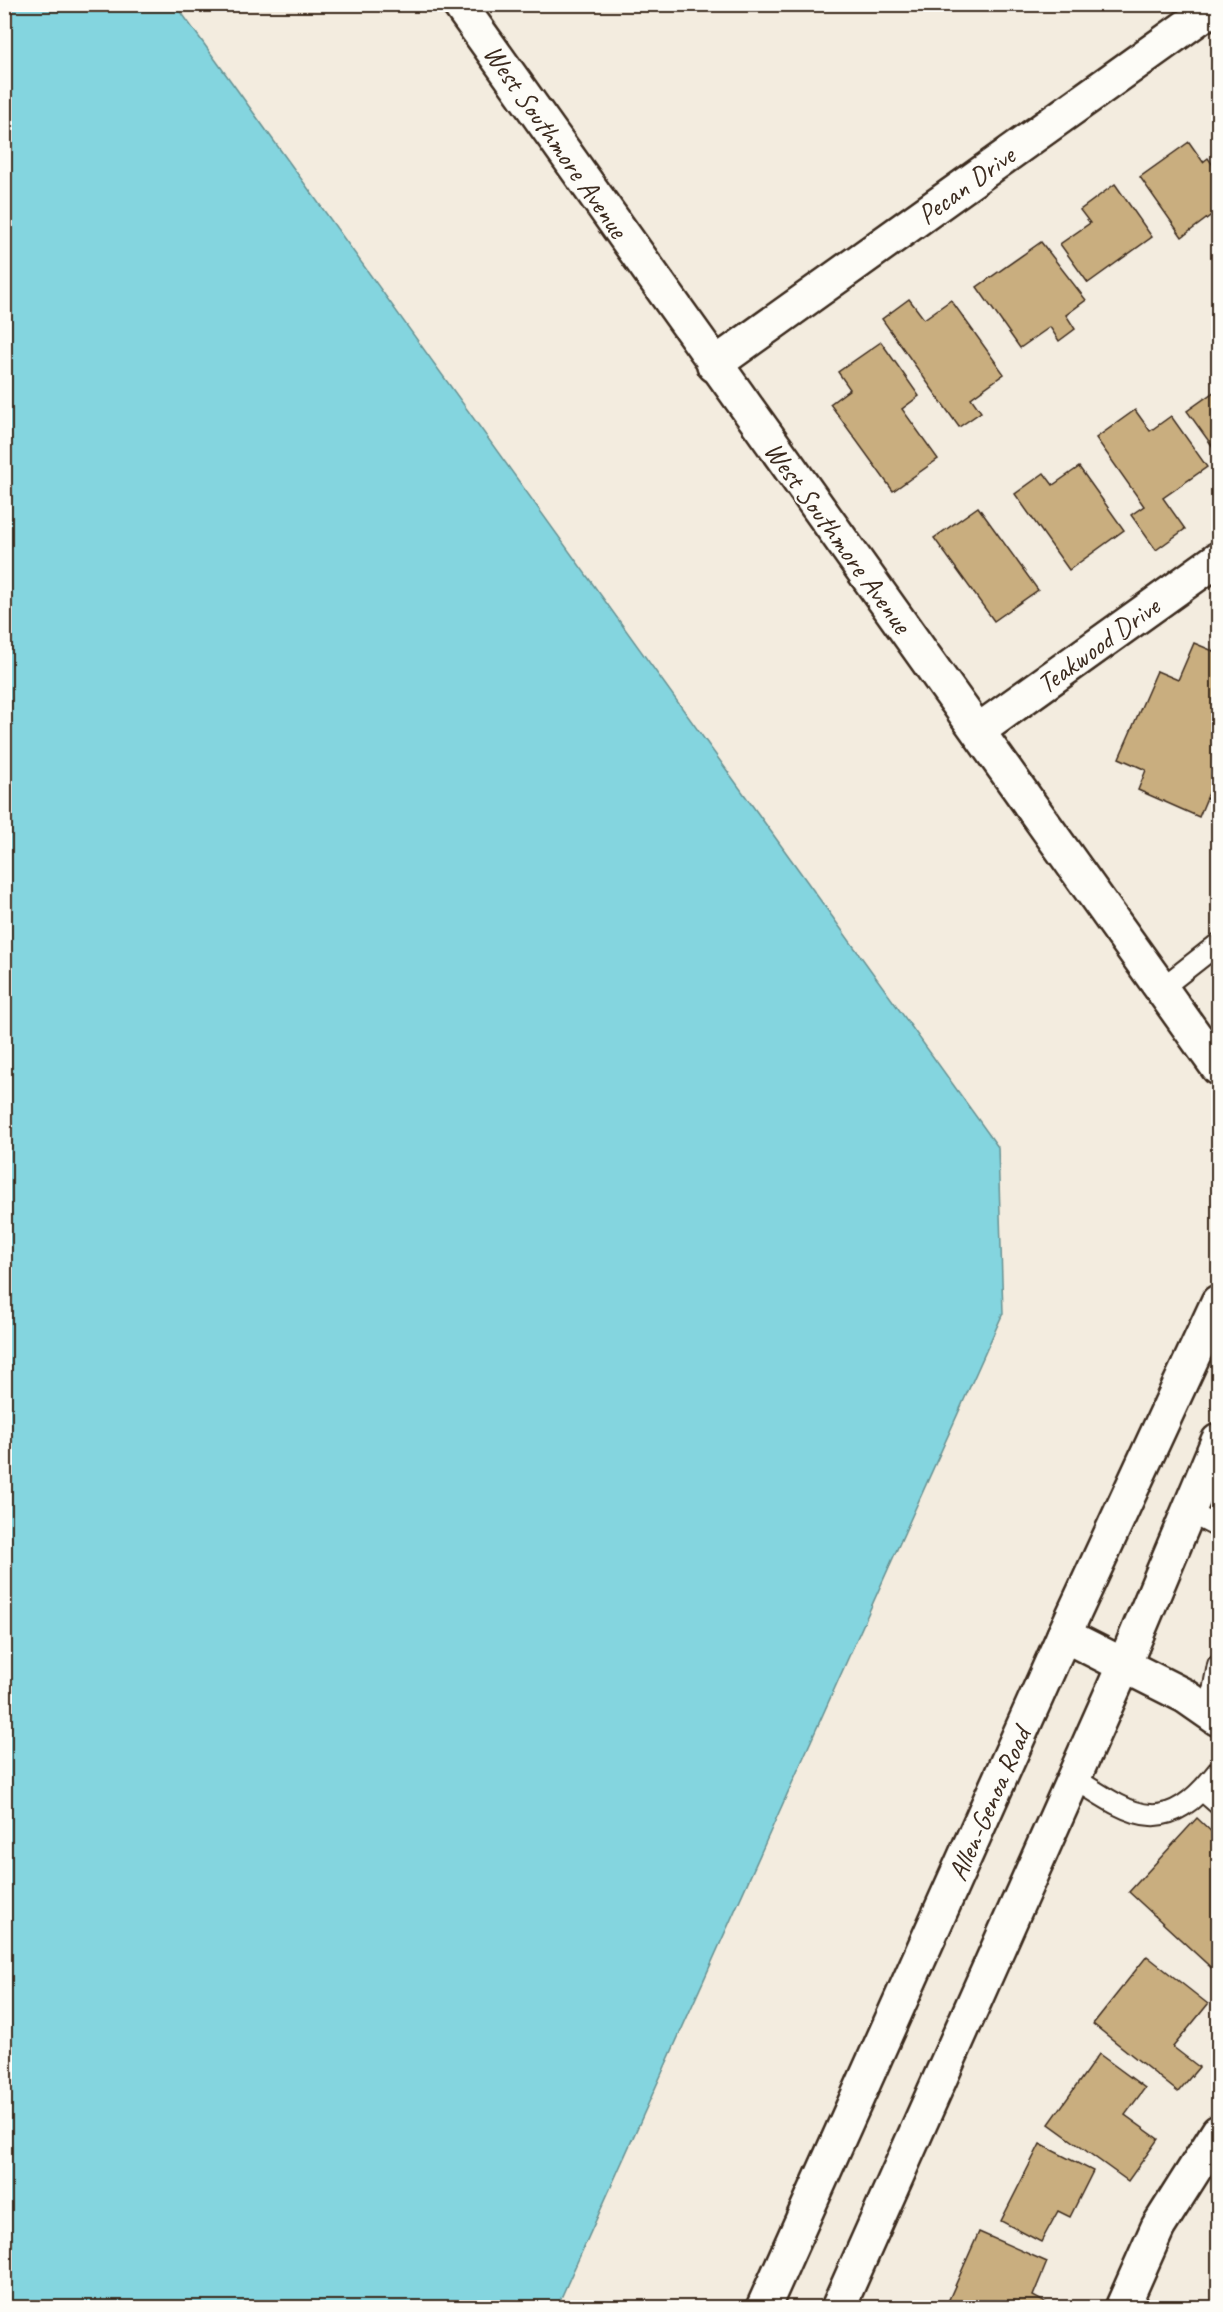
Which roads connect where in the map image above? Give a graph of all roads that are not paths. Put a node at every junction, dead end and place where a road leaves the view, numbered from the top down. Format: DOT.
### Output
graph roads {
  1 [pos="459,4"];
  2 [pos="1218,4"];
  3 [pos="714,365"];
  4 [pos="1218,559"];
  5 [pos="978,731"];
  6 [pos="1218,944"];
  7 [pos="1162,988"];
  8 [pos="1218,1068"];
  9 [pos="1218,1302"];
  10 [pos="1218,1441"];
  11 [pos="1189,1512"];
  12 [pos="1218,1527"];
  13 [pos="1064,1635"];
  14 [pos="1124,1665"];
  15 [pos="1218,1665"];
  16 [pos="1214,1715"];
  17 [pos="1218,1770"];
  18 [pos="1074,1778"];
  19 [pos="1203,1791"];
  20 [pos="1218,1804"];
  21 [pos="1218,2132"];
  22 [pos="763,2307"];
  23 [pos="838,2307"];
  24 [pos="1122,2307"];
  1 -- 3 [label="main road, West Southmore Avenue"];
  2 -- 3 [label="main road, Pecan Drive"];
  3 -- 5 [label="main road, West Southmore Avenue"];
  4 -- 5 [label="main road, Teakwood Drive"];
  5 -- 7 [label="main road, West Southmore Avenue"];
  6 -- 7 [label="lane"];
  7 -- 8 [label="main road, West Southmore Avenue"];
  9 -- 13 [label="main road, Allen-Genoa Road"];
  10 -- 11 [label="main road"];
  11 -- 12 [label="lane"];
  11 -- 14 [label="main road"];
  13 -- 14 [label="main road"];
  13 -- 22 [label="main road, Allen-Genoa Road"];
  14 -- 16 [label="main road"];
  14 -- 18 [label="main road"];
  15 -- 16 [label="lane"];
  17 -- 19 [label="lane"];
  18 -- 19 [label="lane"];
  18 -- 23 [label="main road"];
  19 -- 20 [label="lane"];
  21 -- 24 [label="main road"];
}
